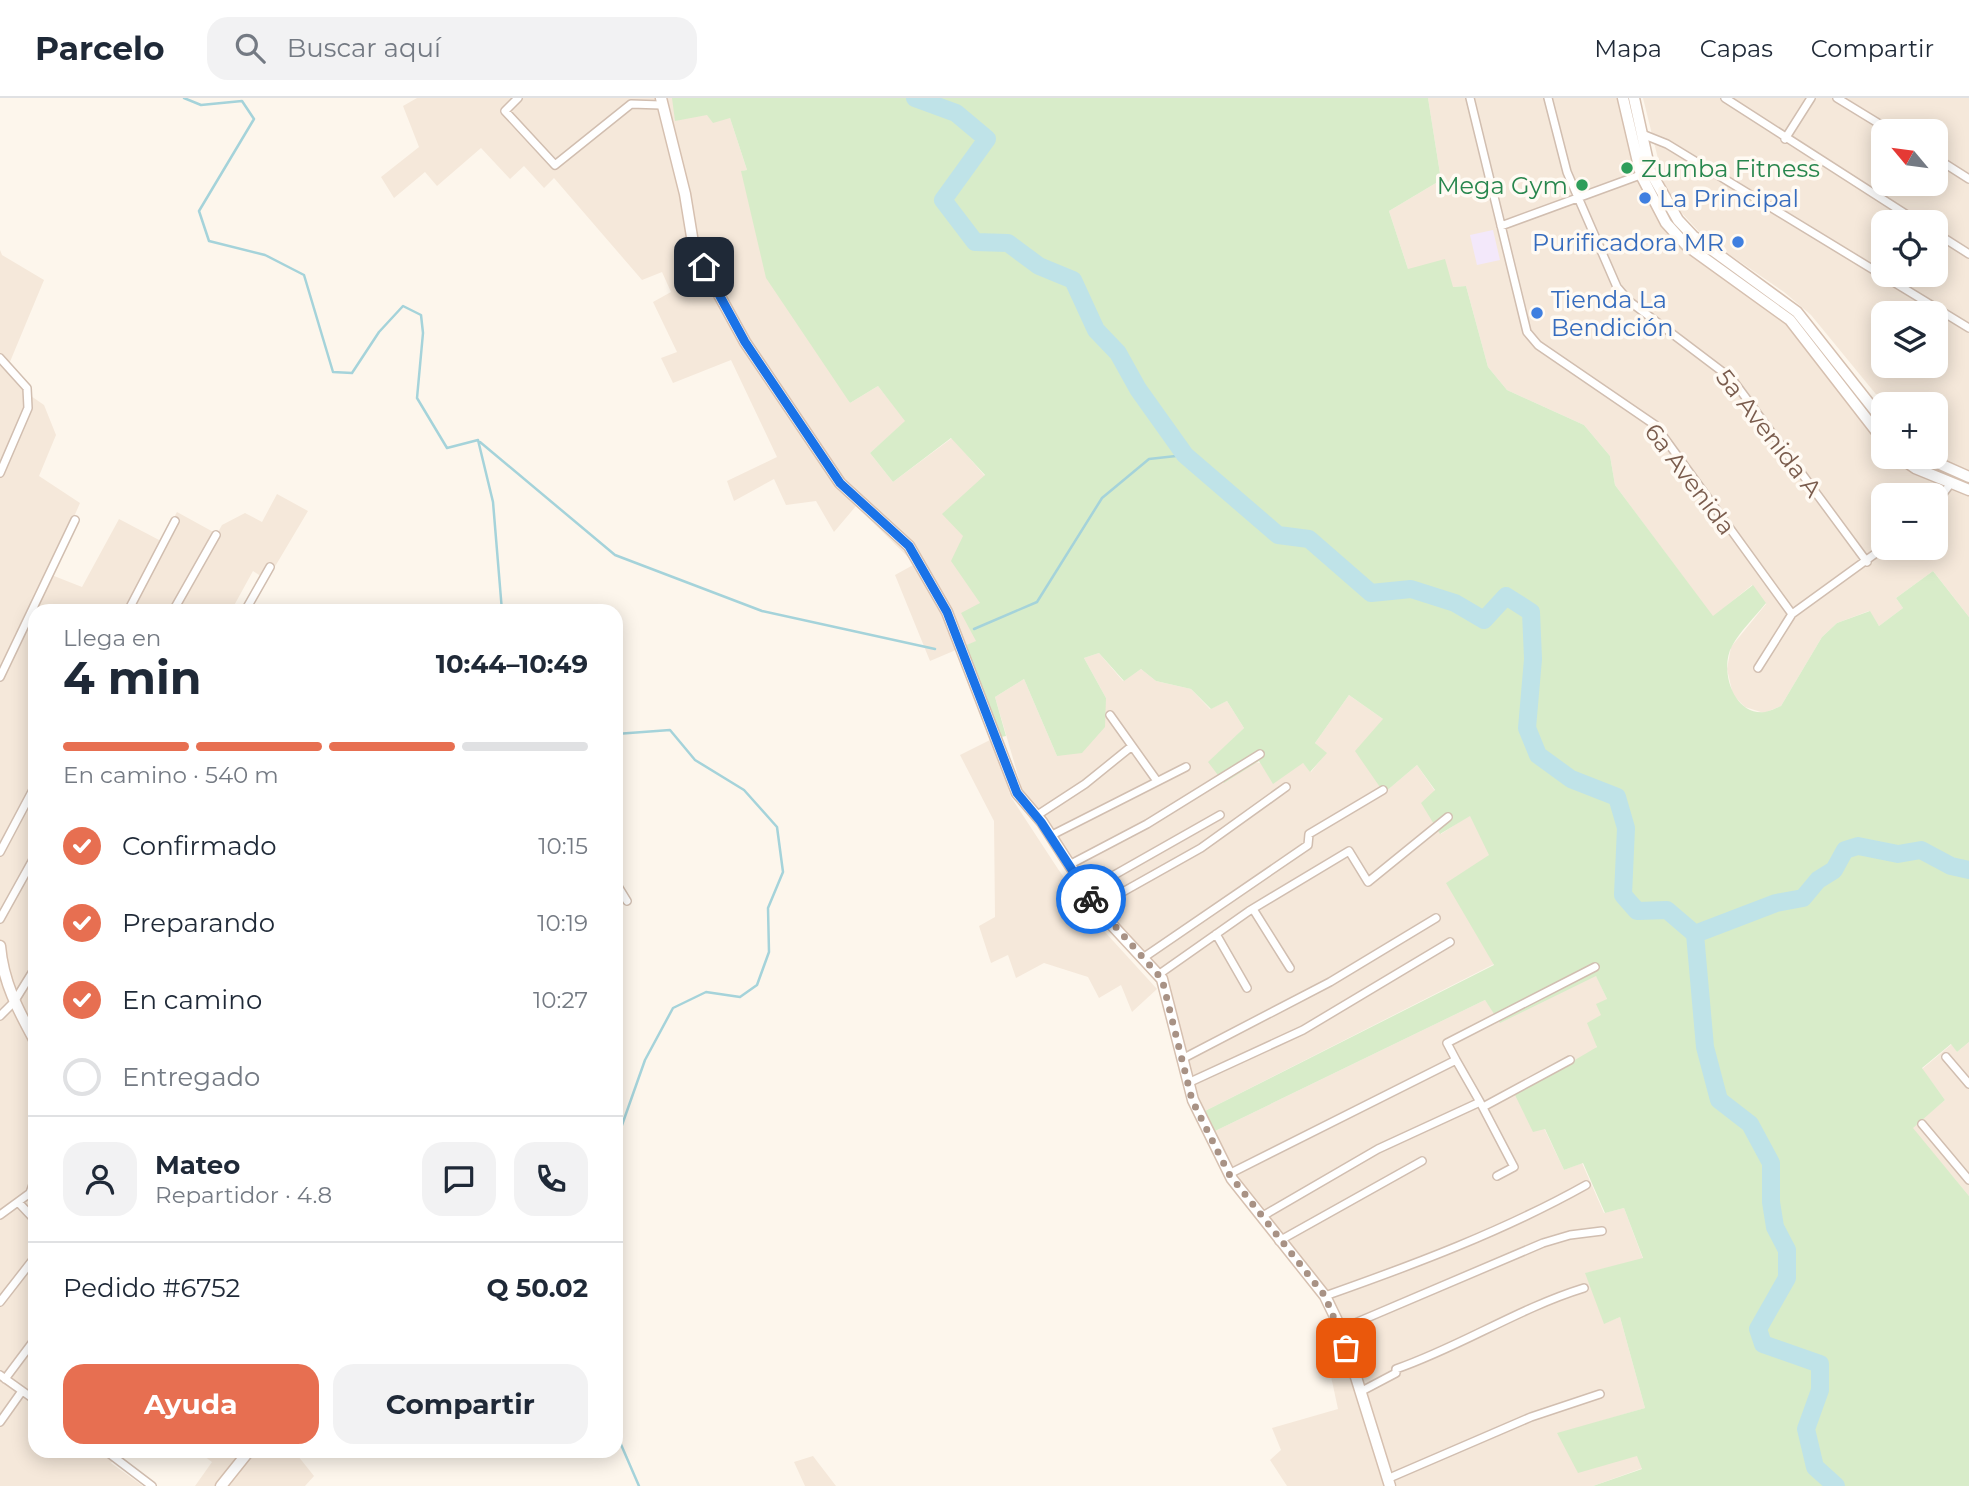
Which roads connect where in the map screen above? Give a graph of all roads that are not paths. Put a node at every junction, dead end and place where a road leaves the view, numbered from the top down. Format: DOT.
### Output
graph roads {
  1 [pos="518,98"];
  2 [pos="1470,98"];
  3 [pos="1548,98"];
  4 [pos="1623,98"];
  5 [pos="1634,98"];
  6 [pos="1725,98"];
  7 [pos="1811,98"];
  8 [pos="1838,98"];
  9 [pos="661,102"];
  10 [pos="1872,119"];
  11 [pos="1640,134"];
  12 [pos="1785,139"];
  13 [pos="1948,166"];
  14 [pos="1646,173"];
  15 [pos="1969,179"];
  16 [pos="1577,198"];
  17 [pos="1899,210"];
  18 [pos="1501,226"];
  19 [pos="1948,241"];
  20 [pos="1969,254"];
  21 [pos="1969,328"];
  22 [pos="0,358"];
  23 [pos="1871,406"];
  24 [pos="1871,425"];
  25 [pos="1948,468"];
  26 [pos="1917,469"];
  27 [pos="0,473"];
  28 [pos="1969,477"];
  29 [pos="1951,483"];
  30 [pos="1948,487"];
  31 [pos="1969,490"];
  32 [pos="75,520"];
  33 [pos="175,521"];
  34 [pos="216,536"];
  35 [pos="1871,558"];
  36 [pos="1867,562"];
  37 [pos="270,567"];
  38 [pos="35,604"];
  39 [pos="132,604"];
  40 [pos="177,604"];
  41 [pos="249,604"];
  42 [pos="1792,614"];
  43 [pos="28,618"];
  44 [pos="1758,668"];
  45 [pos="0,677"];
  46 [pos="1110,715"];
  47 [pos="1132,746"];
  48 [pos="1261,754"];
  49 [pos="1186,767"];
  50 [pos="1157,781"];
  51 [pos="1286,788"];
  52 [pos="1383,790"];
  53 [pos="28,799"];
  54 [pos="1220,815"];
  55 [pos="1036,816"];
  56 [pos="1448,817"];
  57 [pos="1050,836"];
  58 [pos="0,852"];
  59 [pos="1069,864"];
  60 [pos="28,869"];
  61 [pos="1086,891"];
  62 [pos="623,894"];
  63 [pos="627,901"];
  64 [pos="1096,907"];
  65 [pos="1253,909"];
  66 [pos="1436,918"];
  67 [pos="0,919"];
  68 [pos="1216,934"];
  69 [pos="1450,942"];
  70 [pos="0,946"];
  71 [pos="1143,958"];
  72 [pos="1594,967"];
  73 [pos="1290,968"];
  74 [pos="1158,975"];
  75 [pos="28,979"];
  76 [pos="1247,988"];
  77 [pos="14,1002"];
  78 [pos="0,1016"];
  79 [pos="28,1028"];
  80 [pos="1946,1057"];
  81 [pos="1182,1059"];
  82 [pos="1456,1060"];
  83 [pos="1570,1060"];
  84 [pos="1188,1083"];
  85 [pos="1969,1084"];
  86 [pos="1482,1105"];
  87 [pos="1922,1124"];
  88 [pos="1422,1160"];
  89 [pos="1229,1174"];
  90 [pos="1497,1176"];
  91 [pos="1969,1180"];
  92 [pos="1586,1185"];
  93 [pos="28,1194"];
  94 [pos="18,1202"];
  95 [pos="28,1213"];
  96 [pos="0,1215"];
  97 [pos="1261,1217"];
  98 [pos="1602,1231"];
  99 [pos="1279,1241"];
  100 [pos="28,1268"];
  101 [pos="1584,1288"];
  102 [pos="1325,1296"];
  103 [pos="0,1302"];
  104 [pos="1341,1329"];
  105 [pos="28,1347"];
  106 [pos="2,1377"];
  107 [pos="22,1391"];
  108 [pos="1360,1392"];
  109 [pos="1600,1394"];
  110 [pos="28,1395"];
  111 [pos="0,1422"];
  112 [pos="114,1458"];
  113 [pos="243,1458"];
  114 [pos="1389,1482"];
  115 [pos="146,1484"];
  116 [pos="221,1486"];
  1 -- 9 [label="street"];
  2 -- 18 [label="street, 6a Avenida"];
  3 -- 16 [label="street, 5a Avenida A"];
  4 -- 14 [label="street"];
  5 -- 11 [label="street"];
  6 -- 12 [label="street"];
  7 -- 12 [label="street"];
  8 -- 10 [label="street"];
  9 -- 55 [label="street"];
  11 -- 14 [label="street"];
  11 -- 21 [label="street"];
  12 -- 17 [label="street"];
  13 -- 15 [label="street"];
  14 -- 16 [label="street"];
  14 -- 23 [label="street"];
  14 -- 24 [label="street"];
  16 -- 18 [label="street"];
  16 -- 36 [label="street, 5a Avenida A"];
  18 -- 42 [label="street, 6a Avenida"];
  19 -- 20 [label="street"];
  22 -- 27 [label="street"];
  25 -- 28 [label="street"];
  26 -- 29 [label="street"];
  29 -- 30 [label="street"];
  29 -- 31 [label="street"];
  32 -- 38 [label="street"];
  33 -- 39 [label="street"];
  34 -- 40 [label="street"];
  35 -- 36 [label="street"];
  36 -- 42 [label="street"];
  37 -- 41 [label="street"];
  42 -- 44 [label="street"];
  43 -- 45 [label="street"];
  46 -- 47 [label="street"];
  47 -- 50 [label="street"];
  47 -- 55 [label="street"];
  48 -- 59 [label="street"];
  49 -- 50 [label="street"];
  50 -- 57 [label="street"];
  51 -- 64 [label="street"];
  52 -- 71 [label="street"];
  53 -- 58 [label="street"];
  54 -- 61 [label="street"];
  55 -- 57 [label="street"];
  56 -- 65 [label="street"];
  57 -- 59 [label="street"];
  59 -- 61 [label="street"];
  60 -- 67 [label="street"];
  61 -- 64 [label="street"];
  62 -- 63 [label="street"];
  64 -- 71 [label="street"];
  65 -- 68 [label="street"];
  65 -- 73 [label="street"];
  66 -- 81 [label="street"];
  68 -- 74 [label="street"];
  68 -- 76 [label="street"];
  69 -- 84 [label="street"];
  70 -- 77 [label="street"];
  71 -- 74 [label="street"];
  72 -- 82 [label="street"];
  74 -- 81 [label="street"];
  75 -- 77 [label="street"];
  77 -- 78 [label="street"];
  77 -- 79 [label="street"];
  80 -- 85 [label="street"];
  81 -- 84 [label="street"];
  82 -- 86 [label="street"];
  82 -- 89 [label="street"];
  83 -- 86 [label="street"];
  84 -- 89 [label="street"];
  86 -- 90 [label="street"];
  86 -- 97 [label="street"];
  87 -- 91 [label="street"];
  88 -- 99 [label="street"];
  89 -- 97 [label="street"];
  92 -- 102 [label="street"];
  93 -- 94 [label="street"];
  94 -- 95 [label="street"];
  94 -- 96 [label="street"];
  97 -- 99 [label="street"];
  98 -- 104 [label="street"];
  99 -- 102 [label="street"];
  100 -- 103 [label="street"];
  101 -- 108 [label="street"];
  102 -- 104 [label="street"];
  104 -- 108 [label="street"];
  105 -- 106 [label="street"];
  106 -- 107 [label="street"];
  107 -- 110 [label="street"];
  107 -- 111 [label="street"];
  108 -- 114 [label="street"];
  109 -- 114 [label="street"];
  112 -- 115 [label="street"];
  113 -- 116 [label="street"];
}
